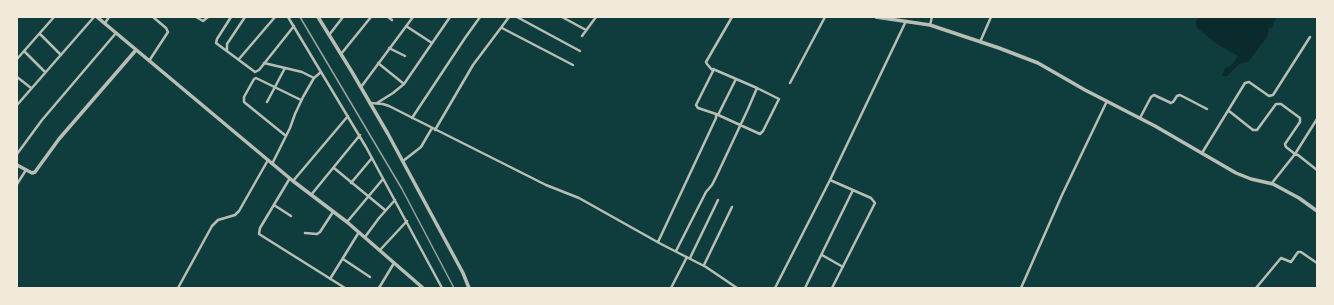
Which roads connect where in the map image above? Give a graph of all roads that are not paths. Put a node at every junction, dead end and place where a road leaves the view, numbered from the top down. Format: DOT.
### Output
graph roads {
  1 [pos="54,17"];
  2 [pos="94,17"];
  3 [pos="97,17"];
  4 [pos="109,17"];
  5 [pos="153,17"];
  6 [pos="196,17"];
  7 [pos="208,17"];
  8 [pos="231,17"];
  9 [pos="245,17"];
  10 [pos="274,17"];
  11 [pos="288,17"];
  12 [pos="318,17"];
  13 [pos="343,17"];
  14 [pos="371,17"];
  15 [pos="388,17"];
  16 [pos="413,17"];
  17 [pos="450,17"];
  18 [pos="480,17"];
  19 [pos="508,17"];
  20 [pos="517,17"];
  21 [pos="562,17"];
  22 [pos="596,17"];
  23 [pos="732,17"];
  24 [pos="826,17"];
  25 [pos="876,17"];
  26 [pos="932,17"];
  27 [pos="991,17"];
  28 [pos="392,20"];
  29 [pos="906,21"];
  30 [pos="105,24"];
  31 [pos="294,26"];
  32 [pos="406,26"];
  33 [pos="930,26"];
  34 [pos="502,28"];
  35 [pos="586,30"];
  36 [pos="116,33"];
  37 [pos="40,34"];
  38 [pos="329,35"];
  39 [pos="582,36"];
  40 [pos="1310,37"];
  41 [pos="980,42"];
  42 [pos="432,43"];
  43 [pos="389,48"];
  44 [pos="136,50"];
  45 [pos="227,50"];
  46 [pos="24,51"];
  47 [pos="580,51"];
  48 [pos="341,54"];
  49 [pos="61,55"];
  50 [pos="404,56"];
  51 [pos="17,59"];
  52 [pos="239,59"];
  53 [pos="149,60"];
  54 [pos="264,63"];
  55 [pos="378,63"];
  56 [pos="573,65"];
  57 [pos="285,68"];
  58 [pos="712,69"];
  59 [pos="45,72"];
  60 [pos="321,72"];
  61 [pos="17,77"];
  62 [pos="314,78"];
  63 [pos="736,79"];
  64 [pos="790,83"];
  65 [pos="404,84"];
  66 [pos="276,87"];
  67 [pos="361,87"];
  68 [pos="31,88"];
  69 [pos="757,88"];
  70 [pos="301,100"];
  71 [pos="1107,101"];
  72 [pos="267,102"];
  73 [pos="370,103"];
  74 [pos="377,103"];
  75 [pos="17,105"];
  76 [pos="1207,109"];
  77 [pos="1229,111"];
  78 [pos="717,115"];
  79 [pos="348,116"];
  80 [pos="412,118"];
  81 [pos="1140,118"];
  82 [pos="1317,118"];
  83 [pos="741,126"];
  84 [pos="434,129"];
  85 [pos="360,135"];
  86 [pos="286,136"];
  87 [pos="1202,153"];
  88 [pos="17,154"];
  89 [pos="1295,154"];
  90 [pos="372,158"];
  91 [pos="268,160"];
  92 [pos="403,161"];
  93 [pos="272,164"];
  94 [pos="17,165"];
  95 [pos="334,168"];
  96 [pos="26,170"];
  97 [pos="1317,170"];
  98 [pos="383,179"];
  99 [pos="291,180"];
  100 [pos="830,180"];
  101 [pos="351,183"];
  102 [pos="1272,183"];
  103 [pos="17,184"];
  104 [pos="853,190"];
  105 [pos="312,195"];
  106 [pos="368,197"];
  107 [pos="395,200"];
  108 [pos="718,200"];
  109 [pos="274,205"];
  110 [pos="732,207"];
  111 [pos="385,210"];
  112 [pos="1317,210"];
  113 [pos="333,212"];
  114 [pos="291,216"];
  115 [pos="407,221"];
  116 [pos="347,222"];
  117 [pos="359,232"];
  118 [pos="305,233"];
  119 [pos="365,238"];
  120 [pos="658,242"];
  121 [pos="380,250"];
  122 [pos="676,251"];
  123 [pos="822,255"];
  124 [pos="688,257"];
  125 [pos="343,259"];
  126 [pos="394,263"];
  127 [pos="1317,263"];
  128 [pos="704,265"];
  129 [pos="843,267"];
  130 [pos="370,277"];
  131 [pos="330,279"];
  132 [pos="178,288"];
  133 [pos="345,288"];
  134 [pos="379,288"];
  135 [pos="423,288"];
  136 [pos="442,288"];
  137 [pos="469,288"];
  138 [pos="671,288"];
  139 [pos="737,288"];
  140 [pos="775,288"];
  141 [pos="805,288"];
  142 [pos="832,288"];
  143 [pos="1021,288"];
  144 [pos="1256,288"];
  1 -- 37 [label="street"];
  2 -- 49 [label="street"];
  3 -- 30 [label="street"];
  4 -- 30 [label="street"];
  5 -- 53 [label="street"];
  6 -- 7 [label="street"];
  8 -- 45 [label="street"];
  9 -- 45 [label="street"];
  10 -- 52 [label="street"];
  11 -- 31 [label="street"];
  12 -- 38 [label="street"];
  13 -- 38 [label="street"];
  14 -- 48 [label="street"];
  15 -- 28 [label="street"];
  16 -- 32 [label="street"];
  17 -- 42 [label="street"];
  18 -- 80 [label="street"];
  19 -- 34 [label="street"];
  20 -- 47 [label="street"];
  21 -- 35 [label="street"];
  22 -- 35 [label="street"];
  23 -- 58 [label="street"];
  24 -- 64 [label="street"];
  25 -- 29 [label="street"];
  26 -- 33 [label="street"];
  27 -- 41 [label="street"];
  29 -- 33 [label="street"];
  29 -- 100 [label="street"];
  30 -- 36 [label="street"];
  31 -- 54 [label="street"];
  31 -- 60 [label="street"];
  32 -- 42 [label="street"];
  32 -- 43 [label="street"];
  33 -- 41 [label="street"];
  34 -- 56 [label="street"];
  34 -- 84 [label="street"];
  35 -- 39 [label="street"];
  36 -- 44 [label="street"];
  36 -- 88 [label="street"];
  37 -- 46 [label="street"];
  37 -- 49 [label="street"];
  38 -- 48 [label="street"];
  40 -- 77 [label="street"];
  41 -- 71 [label="street"];
  42 -- 65 [label="street"];
  43 -- 50 [label="street"];
  43 -- 55 [label="street"];
  44 -- 53 [label="street"];
  44 -- 96 [label="street"];
  45 -- 52 [label="street"];
  46 -- 51 [label="street"];
  46 -- 59 [label="street"];
  48 -- 67 [label="street"];
  49 -- 59 [label="street"];
  52 -- 54 [label="street"];
  53 -- 91 [label="street"];
  54 -- 57 [label="street"];
  55 -- 65 [label="street"];
  55 -- 67 [label="street"];
  57 -- 62 [label="street"];
  57 -- 66 [label="street"];
  58 -- 63 [label="street"];
  58 -- 78 [label="street"];
  59 -- 68 [label="street"];
  60 -- 62 [label="street"];
  60 -- 79 [label="street"];
  61 -- 68 [label="street"];
  62 -- 70 [label="street"];
  63 -- 69 [label="street"];
  63 -- 78 [label="street"];
  65 -- 74 [label="street"];
  66 -- 70 [label="street"];
  66 -- 72 [label="street"];
  66 -- 86 [label="street"];
  67 -- 73 [label="street"];
  68 -- 75 [label="street"];
  69 -- 83 [label="street"];
  69 -- 83 [label="street"];
  70 -- 86 [label="street"];
  71 -- 81 [label="street"];
  71 -- 143 [label="street"];
  73 -- 74 [label="street"];
  73 -- 92 [label="street"];
  74 -- 80 [label="street"];
  76 -- 81 [label="street"];
  77 -- 87 [label="street"];
  77 -- 89 [label="street"];
  78 -- 83 [label="street"];
  78 -- 120 [label="street"];
  79 -- 85 [label="street"];
  79 -- 99 [label="street"];
  80 -- 84 [label="street"];
  81 -- 87 [label="street"];
  82 -- 89 [label="street"];
  83 -- 122 [label="street"];
  84 -- 92 [label="street"];
  84 -- 120 [label="street"];
  85 -- 90 [label="street"];
  85 -- 95 [label="street"];
  86 -- 93 [label="street"];
  87 -- 102 [label="street"];
  89 -- 97 [label="street"];
  89 -- 102 [label="street"];
  90 -- 98 [label="street"];
  90 -- 101 [label="street"];
  91 -- 93 [label="street"];
  91 -- 132 [label="street"];
  92 -- 137 [label="street"];
  93 -- 99 [label="street"];
  94 -- 96 [label="street"];
  95 -- 101 [label="street"];
  95 -- 105 [label="street"];
  96 -- 103 [label="street"];
  98 -- 106 [label="street"];
  98 -- 107 [label="street"];
  99 -- 105 [label="street"];
  99 -- 109 [label="street"];
  100 -- 104 [label="street"];
  100 -- 140 [label="street"];
  101 -- 106 [label="street"];
  102 -- 112 [label="street"];
  104 -- 123 [label="street"];
  104 -- 129 [label="street"];
  105 -- 113 [label="street"];
  106 -- 111 [label="street"];
  106 -- 116 [label="street"];
  107 -- 111 [label="street"];
  107 -- 115 [label="street"];
  108 -- 124 [label="street"];
  109 -- 114 [label="street"];
  109 -- 131 [label="street"];
  110 -- 128 [label="street"];
  111 -- 119 [label="street"];
  113 -- 116 [label="street"];
  113 -- 118 [label="street"];
  115 -- 121 [label="street"];
  115 -- 136 [label="street"];
  116 -- 117 [label="street"];
  117 -- 119 [label="street"];
  117 -- 125 [label="street"];
  119 -- 121 [label="street"];
  120 -- 122 [label="street"];
  121 -- 126 [label="street"];
  122 -- 124 [label="street"];
  123 -- 129 [label="street"];
  123 -- 141 [label="street"];
  124 -- 128 [label="street"];
  124 -- 138 [label="street"];
  125 -- 130 [label="street"];
  125 -- 131 [label="street"];
  126 -- 134 [label="street"];
  126 -- 135 [label="street"];
  127 -- 144 [label="street"];
  128 -- 139 [label="street"];
  129 -- 142 [label="street"];
  131 -- 133 [label="street"];
}
